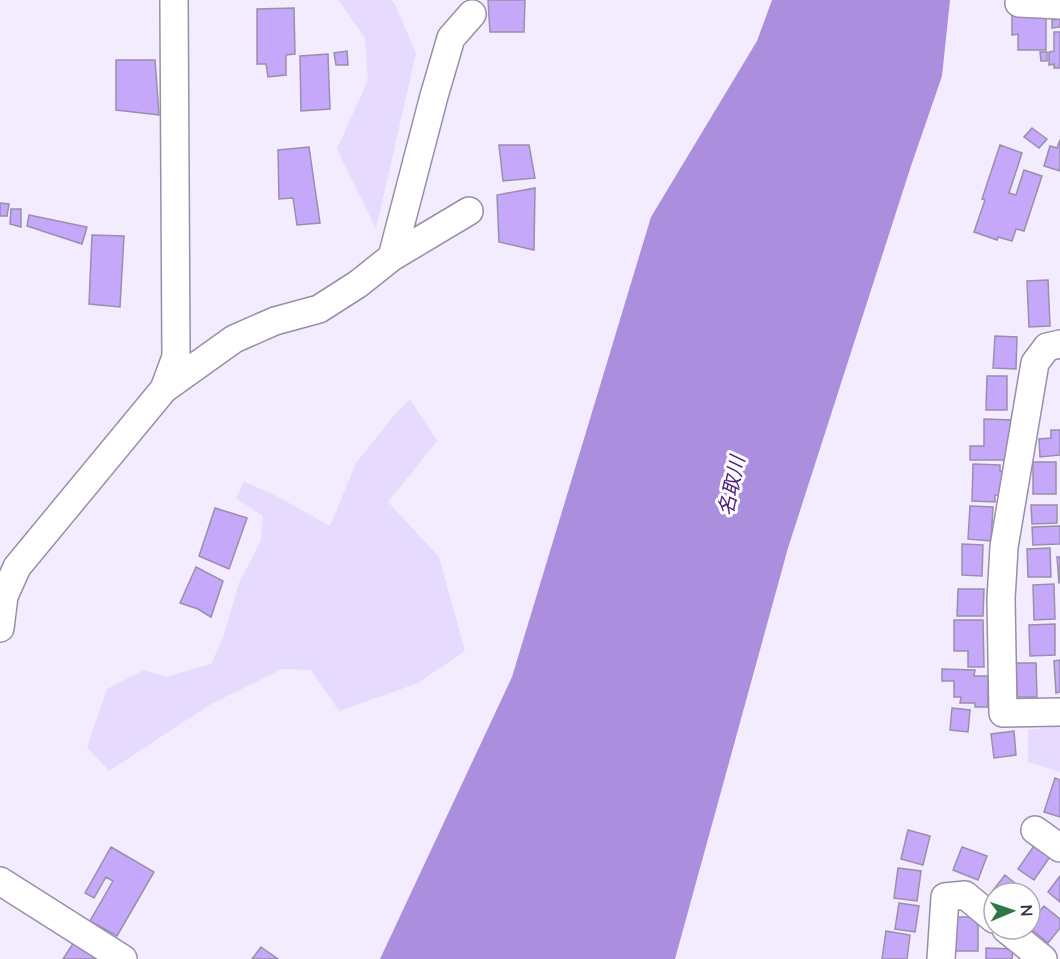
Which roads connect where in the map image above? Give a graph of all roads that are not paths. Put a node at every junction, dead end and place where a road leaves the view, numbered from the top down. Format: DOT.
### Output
graph roads {
  1 [pos="174,0"];
  2 [pos="1018,3"];
  3 [pos="1060,4"];
  4 [pos="472,14"];
  5 [pos="469,211"];
  6 [pos="392,257"];
  7 [pos="1060,344"];
  8 [pos="165,389"];
  9 [pos="0,628"];
  10 [pos="1060,712"];
  11 [pos="1035,830"];
  12 [pos="1060,848"];
  13 [pos="0,881"];
  14 [pos="982,909"];
  15 [pos="1021,941"];
  16 [pos="123,959"];
  17 [pos="941,959"];
  18 [pos="1043,959"];
  1 -- 8 [label="street"];
  2 -- 3 [label="street"];
  4 -- 6 [label="street"];
  5 -- 6 [label="street"];
  6 -- 8 [label="street"];
  7 -- 10 [label="street"];
  8 -- 9 [label="street"];
  11 -- 12 [label="street"];
  13 -- 16 [label="street"];
  14 -- 17 [label="street"];
  15 -- 18 [label="street"];
}
